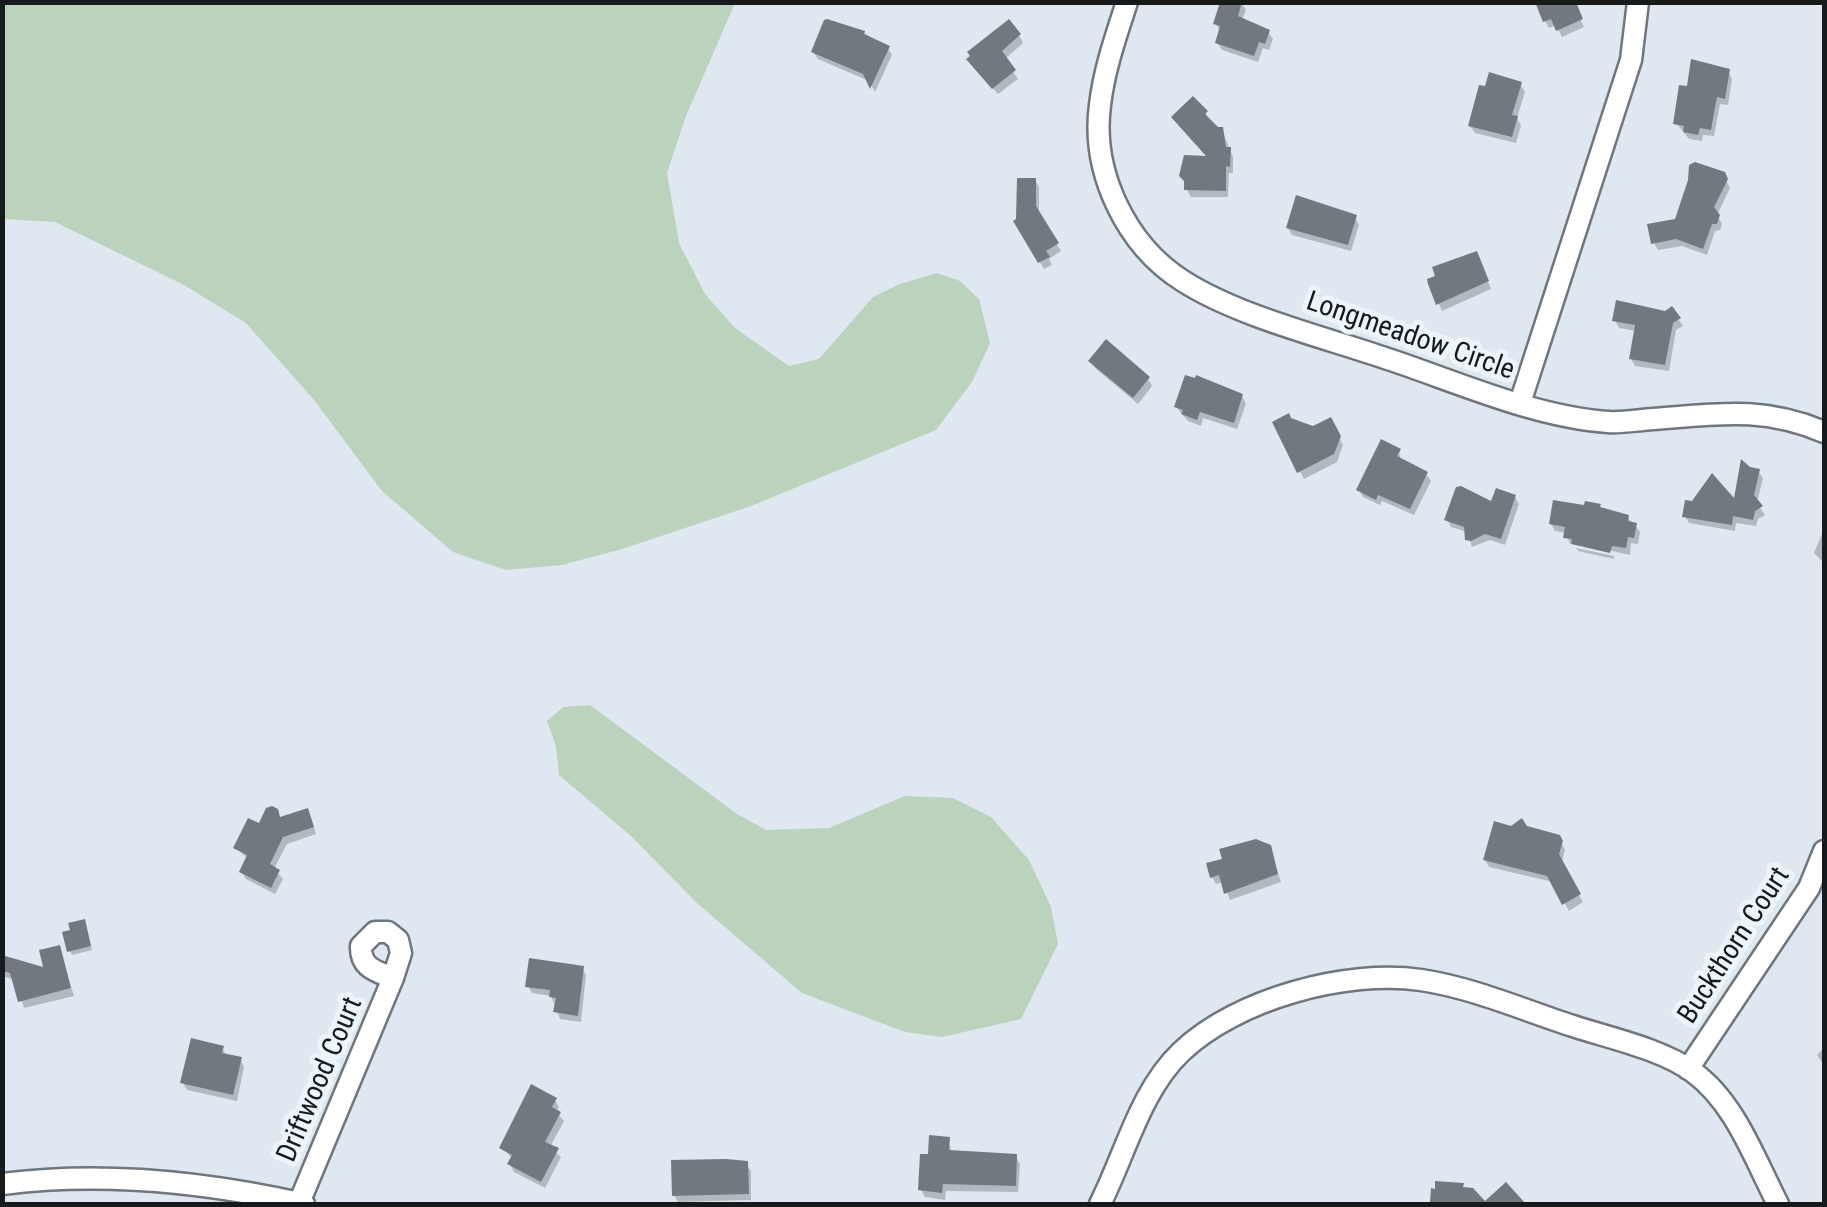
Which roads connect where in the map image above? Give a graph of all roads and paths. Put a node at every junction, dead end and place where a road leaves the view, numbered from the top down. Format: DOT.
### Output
graph roads {
  1 [pos="1127,2"];
  2 [pos="1638,2"];
  3 [pos="1520,403"];
  4 [pos="1824,432"];
  5 [pos="1824,852"];
  6 [pos="393,978"];
  7 [pos="1688,1068"];
  8 [pos="2,1184"];
  9 [pos="301,1204"];
  10 [pos="1100,1204"];
  11 [pos="1778,1204"];
  1 -- 3 [label="street, Longmeadow Circle"];
  2 -- 3 [label="street, Longmeadow Circle"];
  3 -- 4 [label="street"];
  5 -- 7 [label="street, Buckthorn Court"];
  6 -- 9 [label="street, Driftwood Court"];
  7 -- 10 [label="street"];
  7 -- 11 [label="street"];
  8 -- 9 [label="street"];
}
